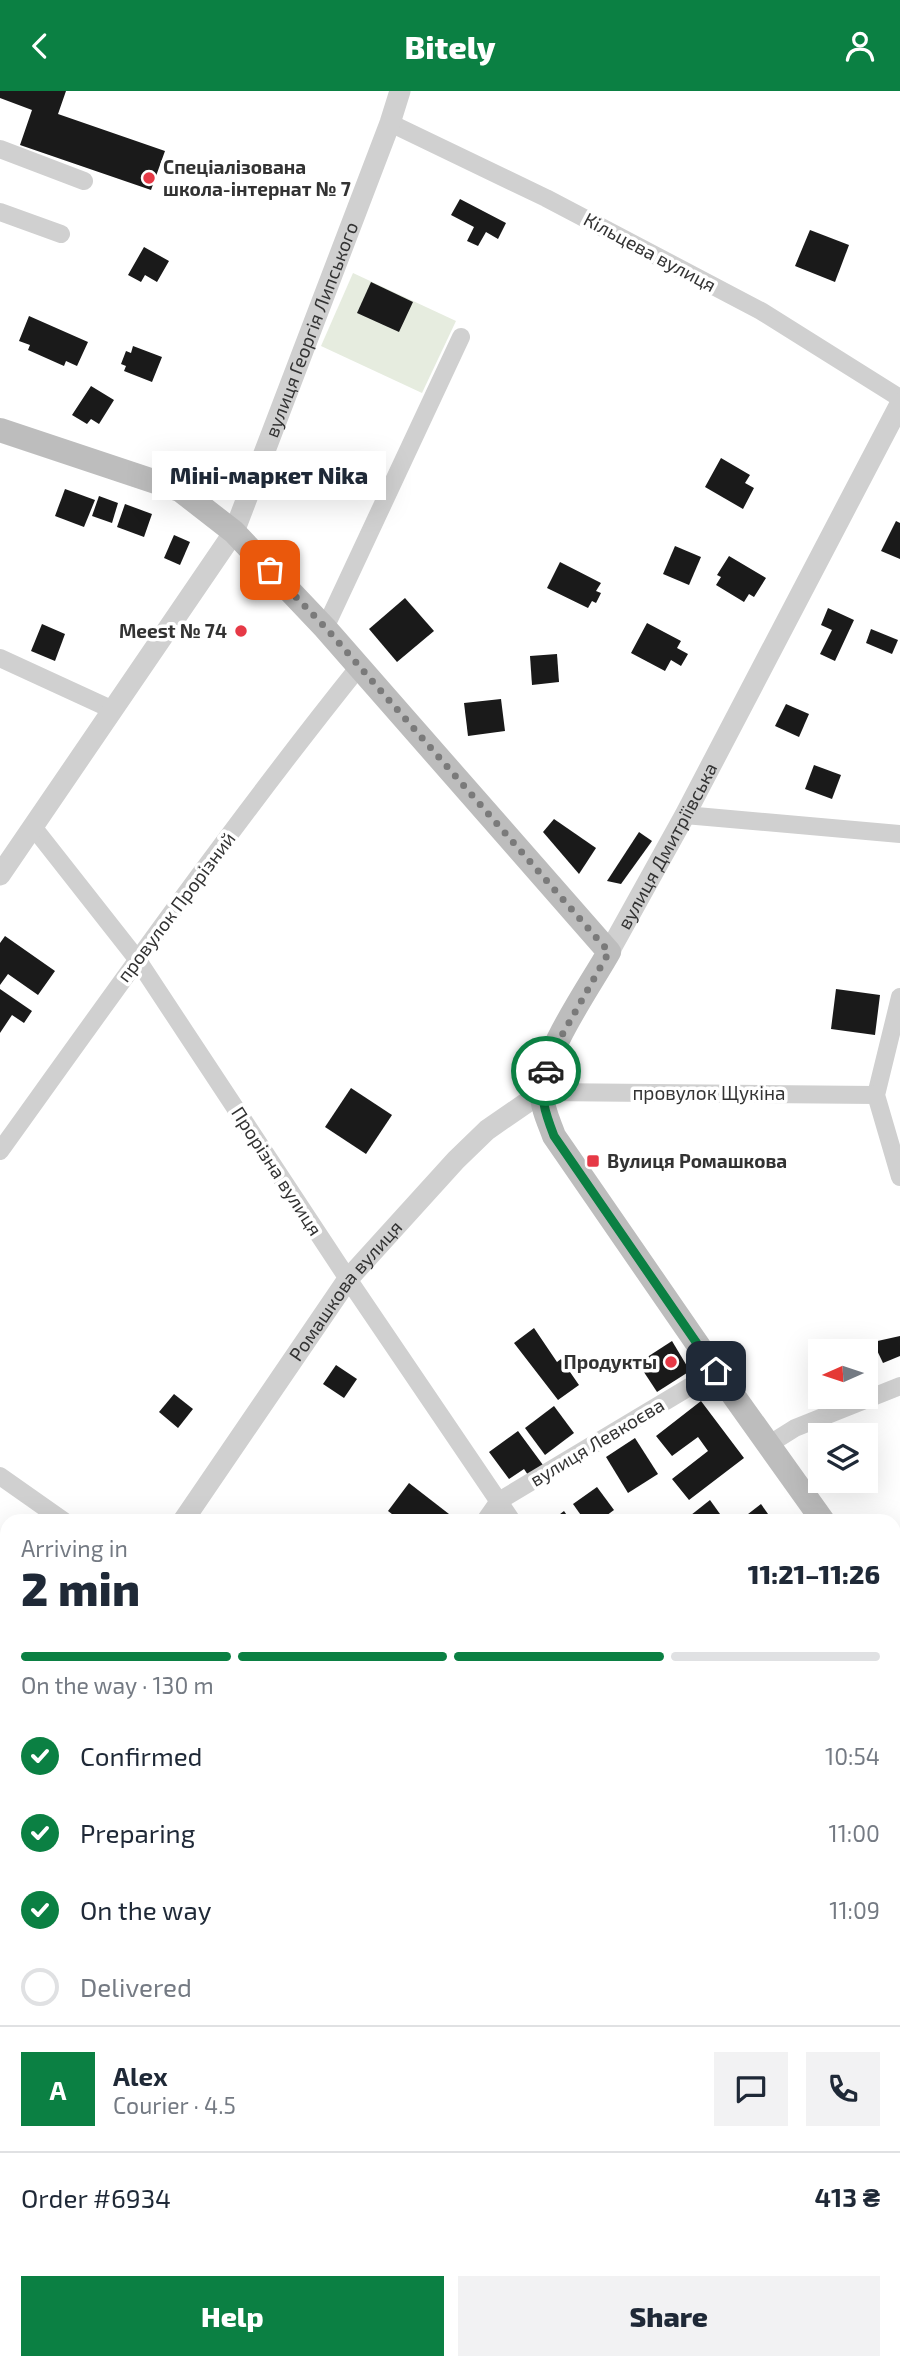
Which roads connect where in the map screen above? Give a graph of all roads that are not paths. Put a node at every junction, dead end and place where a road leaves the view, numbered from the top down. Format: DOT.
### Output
graph roads {
  1 [pos="400,91"];
  2 [pos="390,123"];
  3 [pos="0,149"];
  4 [pos="84,181"];
  5 [pos="0,212"];
  6 [pos="61,234"];
  7 [pos="461,337"];
  8 [pos="900,398"];
  9 [pos="900,404"];
  10 [pos="0,430"];
  11 [pos="233,532"];
  12 [pos="326,628"];
  13 [pos="0,658"];
  14 [pos="358,668"];
  15 [pos="113,710"];
  16 [pos="685,815"];
  17 [pos="34,828"];
  18 [pos="900,834"];
  19 [pos="0,875"];
  20 [pos="609,952"];
  21 [pos="137,959"];
  22 [pos="900,997"];
  23 [pos="895,1043"];
  24 [pos="541,1092"];
  25 [pos="877,1094"];
  26 [pos="0,1151"];
  27 [pos="900,1177"];
  28 [pos="348,1279"];
  29 [pos="716,1371"];
  30 [pos="900,1386"];
  31 [pos="768,1445"];
  32 [pos="0,1476"];
  33 [pos="499,1501"];
  34 [pos="54,1514"];
  35 [pos="188,1514"];
  36 [pos="490,1514"];
  37 [pos="507,1514"];
  38 [pos="818,1514"];
  1 -- 2 [label="street, вулиця Георгія Липського"];
  2 -- 8 [label="street, Кільцева вулиця"];
  2 -- 11 [label="street, вулиця Георгія Липського"];
  3 -- 4 [label="street"];
  5 -- 6 [label="street"];
  7 -- 12 [label="street"];
  9 -- 16 [label="street, вулиця Дмитріївська"];
  10 -- 11 [label="main road"];
  11 -- 12 [label="main road"];
  11 -- 15 [label="street, вулиця Георгія Липського"];
  12 -- 14 [label="main road"];
  13 -- 15 [label="street"];
  14 -- 20 [label="main road"];
  14 -- 21 [label="street, провулок Прорізний"];
  15 -- 17 [label="street, вулиця Георгія Липського"];
  16 -- 18 [label="street"];
  16 -- 20 [label="street, вулиця Дмитріївська"];
  17 -- 19 [label="street, вулиця Георгія Липського"];
  17 -- 21 [label="street, Прорізна вулиця"];
  20 -- 24 [label="main road, вулиця Дмитріївська"];
  21 -- 26 [label="street, провулок Прорізний"];
  21 -- 28 [label="street, Прорізна вулиця"];
  22 -- 23 [label="street"];
  23 -- 25 [label="street"];
  24 -- 25 [label="street, провулок Щукіна"];
  24 -- 28 [label="street, Ромашкова вулиця"];
  24 -- 29 [label="main road"];
  25 -- 27 [label="street"];
  28 -- 33 [label="street, Прорізна вулиця"];
  28 -- 35 [label="street, Ромашкова вулиця"];
  29 -- 31 [label="main road"];
  29 -- 33 [label="street, вулиця Левкоєва"];
  30 -- 31 [label="street"];
  31 -- 38 [label="main road"];
  32 -- 34 [label="street"];
  33 -- 36 [label="street, вулиця Левкоєва"];
  33 -- 37 [label="street, Прорізна вулиця"];
}
